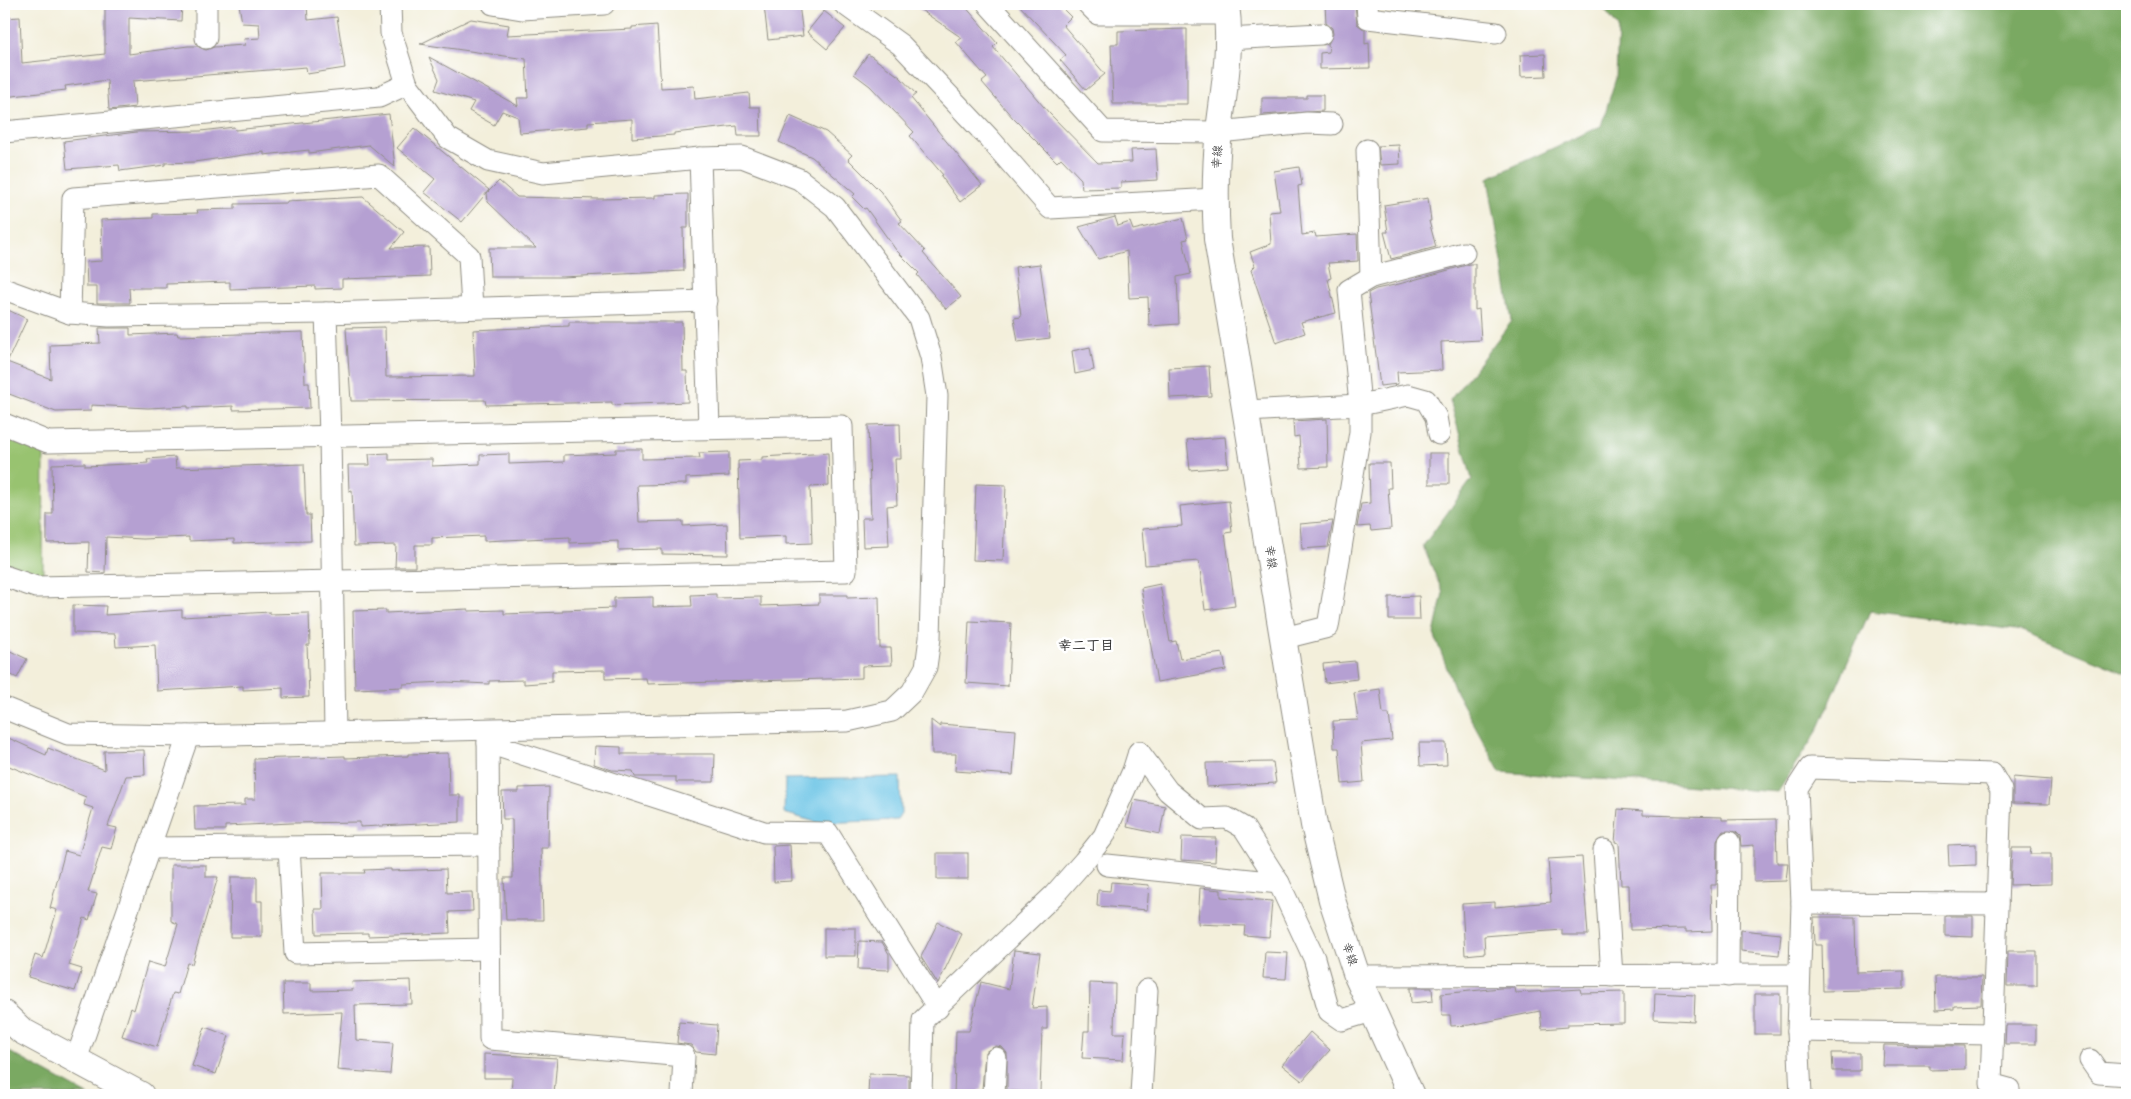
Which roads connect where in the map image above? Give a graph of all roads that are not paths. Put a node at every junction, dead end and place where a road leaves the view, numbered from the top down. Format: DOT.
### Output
graph roads {
  1 [pos="206,4"];
  2 [pos="390,4"];
  3 [pos="493,4"];
  4 [pos="604,4"];
  5 [pos="844,4"];
  6 [pos="988,4"];
  7 [pos="1088,4"];
  8 [pos="1367,4"];
  9 [pos="1227,19"];
  10 [pos="1496,33"];
  11 [pos="1321,34"];
  12 [pos="206,38"];
  13 [pos="407,84"];
  14 [pos="1332,124"];
  15 [pos="4,132"];
  16 [pos="1219,132"];
  17 [pos="1367,150"];
  18 [pos="700,158"];
  19 [pos="1215,198"];
  20 [pos="1464,253"];
  21 [pos="1371,277"];
  22 [pos="4,289"];
  23 [pos="706,301"];
  24 [pos="472,308"];
  25 [pos="70,313"];
  26 [pos="326,313"];
  27 [pos="1360,405"];
  28 [pos="1247,411"];
  29 [pos="4,424"];
  30 [pos="709,427"];
  31 [pos="1438,434"];
  32 [pos="330,436"];
  33 [pos="4,576"];
  34 [pos="333,580"];
  35 [pos="1284,638"];
  36 [pos="4,708"];
  37 [pos="335,732"];
  38 [pos="188,736"];
  39 [pos="488,736"];
  40 [pos="1729,842"];
  41 [pos="489,845"];
  42 [pos="289,847"];
  43 [pos="149,848"];
  44 [pos="1604,850"];
  45 [pos="1107,865"];
  46 [pos="1279,883"];
  47 [pos="1802,904"];
  48 [pos="1996,904"];
  49 [pos="489,949"];
  50 [pos="1798,975"];
  51 [pos="1357,976"];
  52 [pos="1612,976"];
  53 [pos="1728,976"];
  54 [pos="1147,990"];
  55 [pos="938,1008"];
  56 [pos="1372,1011"];
  57 [pos="4,1014"];
  58 [pos="1798,1031"];
  59 [pos="1991,1034"];
  60 [pos="996,1058"];
  61 [pos="76,1060"];
  62 [pos="2090,1060"];
  63 [pos="2127,1075"];
  64 [pos="141,1095"];
  65 [pos="682,1095"];
  66 [pos="921,1095"];
  67 [pos="994,1095"];
  68 [pos="1141,1095"];
  69 [pos="1411,1095"];
  70 [pos="1801,1095"];
  71 [pos="2009,1095"];
  1 -- 12 [label="street"];
  2 -- 13 [label="street"];
  3 -- 4 [label="street"];
  5 -- 19 [label="street"];
  6 -- 16 [label="street"];
  7 -- 9 [label="street"];
  8 -- 10 [label="street"];
  9 -- 11 [label="street"];
  9 -- 16 [label="street, 幸線"];
  13 -- 15 [label="street"];
  13 -- 18 [label="street"];
  14 -- 16 [label="street"];
  16 -- 19 [label="street, 幸線"];
  17 -- 21 [label="street"];
  18 -- 23 [label="street"];
  18 -- 39 [label="street"];
  19 -- 28 [label="street, 幸線"];
  20 -- 21 [label="street"];
  21 -- 27 [label="street"];
  22 -- 25 [label="street"];
  23 -- 24 [label="street"];
  23 -- 30 [label="street"];
  24 -- 25 [label="street"];
  24 -- 26 [label="street"];
  25 -- 26 [label="street"];
  26 -- 32 [label="street"];
  27 -- 28 [label="street"];
  27 -- 31 [label="street"];
  27 -- 35 [label="street"];
  28 -- 35 [label="street, 幸線"];
  29 -- 32 [label="street"];
  30 -- 32 [label="street"];
  30 -- 34 [label="street"];
  32 -- 34 [label="street"];
  33 -- 34 [label="street"];
  34 -- 37 [label="street"];
  35 -- 51 [label="street, 幸線"];
  36 -- 38 [label="street"];
  37 -- 38 [label="street"];
  37 -- 39 [label="street"];
  38 -- 43 [label="street"];
  39 -- 41 [label="street"];
  39 -- 55 [label="street"];
  40 -- 53 [label="street"];
  41 -- 42 [label="street"];
  41 -- 49 [label="street"];
  42 -- 43 [label="street"];
  42 -- 49 [label="street"];
  43 -- 61 [label="street"];
  44 -- 52 [label="street"];
  45 -- 46 [label="street"];
  46 -- 55 [label="street"];
  46 -- 56 [label="street"];
  47 -- 48 [label="street"];
  47 -- 48 [label="street"];
  47 -- 50 [label="street"];
  48 -- 59 [label="street"];
  49 -- 65 [label="street"];
  50 -- 53 [label="street"];
  50 -- 58 [label="street"];
  51 -- 52 [label="street"];
  51 -- 56 [label="street, 幸線"];
  52 -- 53 [label="street"];
  54 -- 68 [label="street"];
  55 -- 66 [label="street"];
  56 -- 69 [label="street, 幸線"];
  57 -- 61 [label="street"];
  58 -- 59 [label="street"];
  58 -- 70 [label="street"];
  59 -- 71 [label="street"];
  60 -- 67 [label="street"];
  61 -- 64 [label="street"];
  62 -- 63 [label="street"];
}
